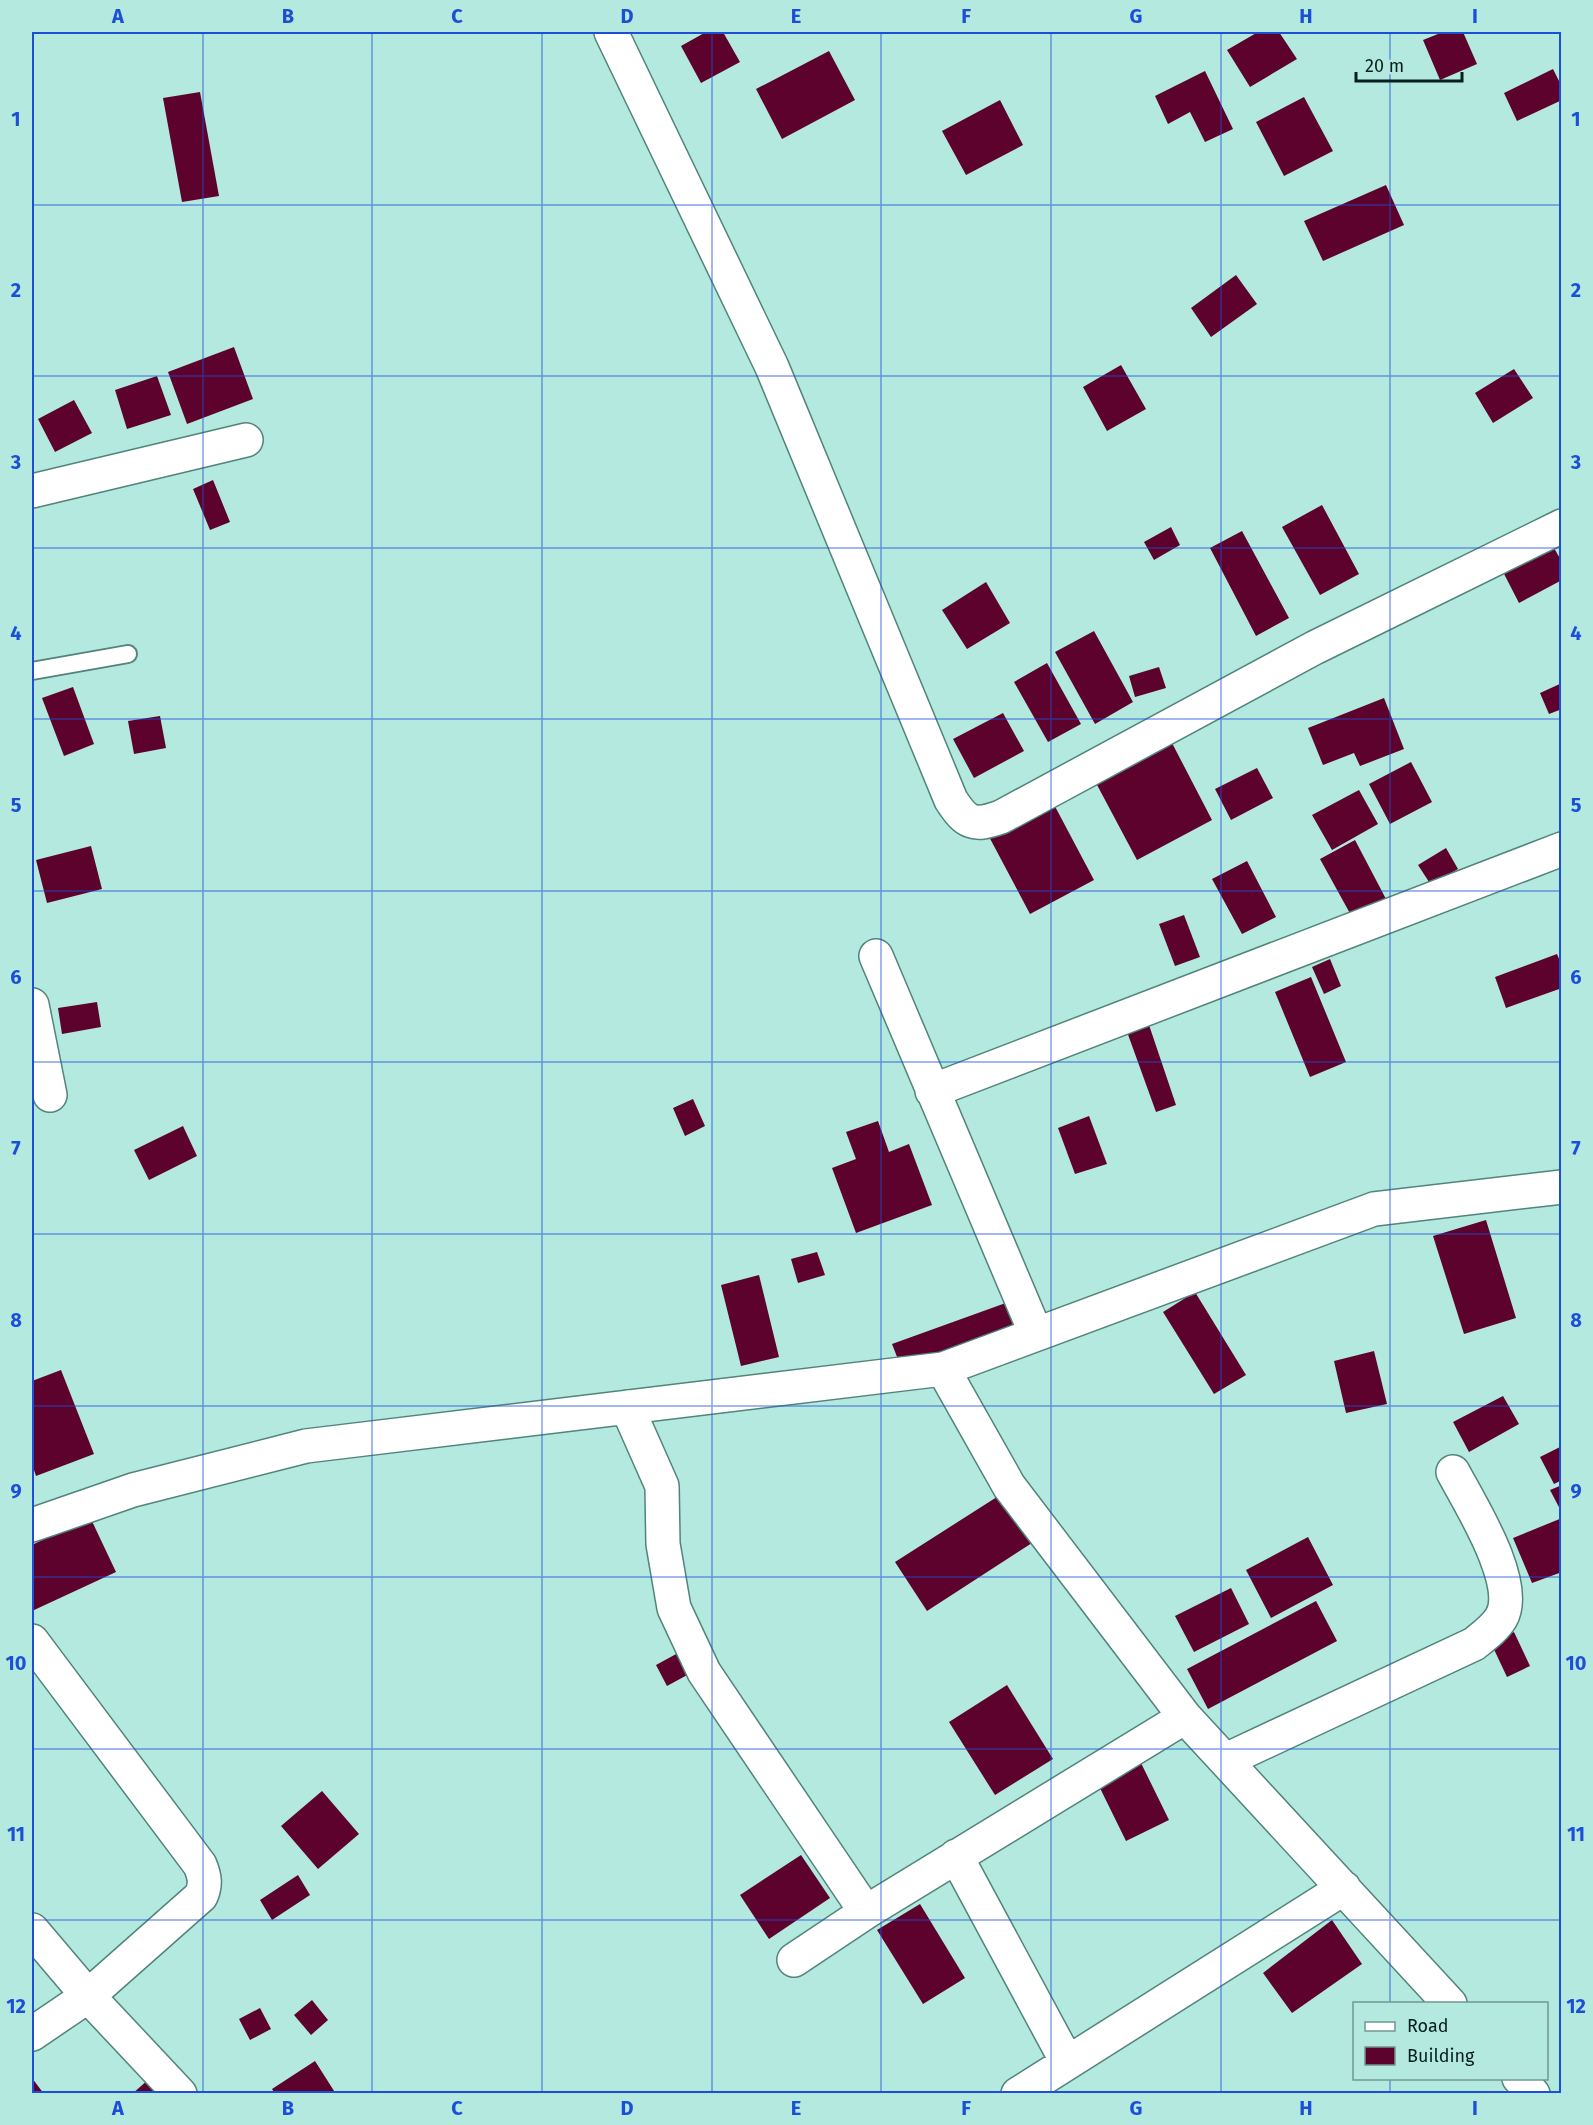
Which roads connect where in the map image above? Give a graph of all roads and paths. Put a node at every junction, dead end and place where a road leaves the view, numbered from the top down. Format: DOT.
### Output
graph roads {
  1 [pos="611,32"];
  2 [pos="246,440"];
  3 [pos="32,491"];
  4 [pos="1562,526"];
  5 [pos="128,654"];
  6 [pos="32,671"];
  7 [pos="1562,849"];
  8 [pos="876,956"];
  9 [pos="32,1005"];
  10 [pos="932,1091"];
  11 [pos="50,1095"];
  12 [pos="1562,1187"];
  13 [pos="1036,1334"];
  14 [pos="943,1369"];
  15 [pos="627,1407"];
  16 [pos="1453,1472"];
  17 [pos="32,1525"];
  18 [pos="32,1641"];
  19 [pos="1185,1717"];
  20 [pos="1226,1760"];
  21 [pos="957,1856"];
  22 [pos="1344,1888"];
  23 [pos="866,1912"];
  24 [pos="32,1930"];
  25 [pos="794,1960"];
  26 [pos="88,1996"];
  27 [pos="1448,2002"];
  28 [pos="32,2034"];
  29 [pos="1067,2062"];
  30 [pos="1521,2080"];
  31 [pos="180,2094"];
  32 [pos="1018,2094"];
  33 [pos="1533,2094"];
  1 -- 4 [label="street"];
  2 -- 3 [label="street"];
  5 -- 6 [label="lane"];
  7 -- 10 [label="street"];
  8 -- 10 [label="street"];
  9 -- 11 [label="street"];
  10 -- 13 [label="street"];
  12 -- 13 [label="street"];
  13 -- 14 [label="street"];
  14 -- 15 [label="street"];
  14 -- 19 [label="street"];
  15 -- 17 [label="street"];
  15 -- 23 [label="street"];
  16 -- 20 [label="street"];
  18 -- 26 [label="street"];
  19 -- 20 [label="street"];
  19 -- 21 [label="street"];
  20 -- 22 [label="street"];
  21 -- 23 [label="street"];
  21 -- 29 [label="street"];
  22 -- 27 [label="street"];
  22 -- 29 [label="street"];
  23 -- 25 [label="street"];
  24 -- 26 [label="street"];
  26 -- 28 [label="street"];
  26 -- 31 [label="street"];
  29 -- 32 [label="street"];
  30 -- 33 [label="street"];
}
